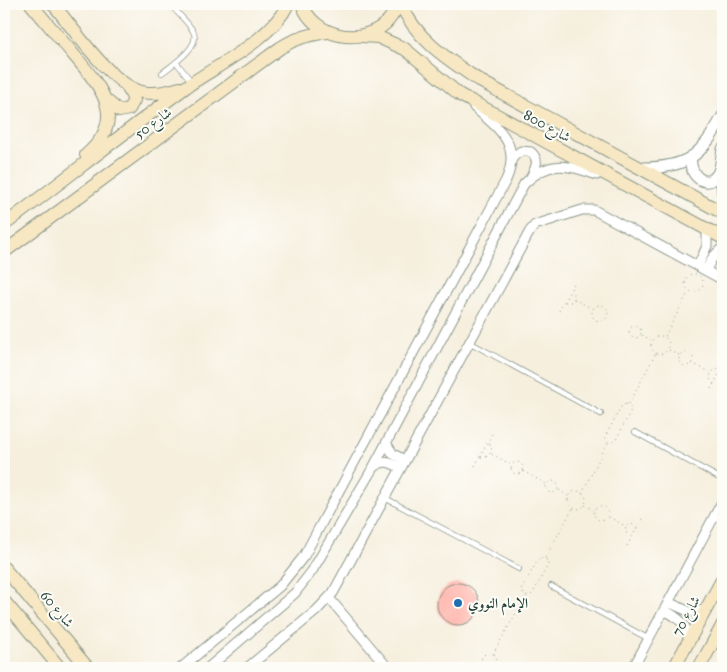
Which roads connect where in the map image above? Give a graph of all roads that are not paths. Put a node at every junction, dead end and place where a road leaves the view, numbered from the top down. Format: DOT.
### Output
graph roads {
  1 [pos="31,4"];
  2 [pos="53,4"];
  3 [pos="170,4"];
  4 [pos="288,4"];
  5 [pos="302,4"];
  6 [pos="400,4"];
  7 [pos="327,32"];
  8 [pos="362,36"];
  9 [pos="176,62"];
  10 [pos="162,73"];
  11 [pos="190,84"];
  12 [pos="127,86"];
  13 [pos="460,96"];
  14 [pos="106,100"];
  15 [pos="723,116"];
  16 [pos="723,149"];
  17 [pos="692,157"];
  18 [pos="511,161"];
  19 [pos="641,168"];
  20 [pos="720,169"];
  21 [pos="531,177"];
  22 [pos="626,186"];
  23 [pos="52,189"];
  24 [pos="723,193"];
  25 [pos="723,213"];
  26 [pos="4,225"];
  27 [pos="707,229"];
  28 [pos="723,238"];
  29 [pos="723,247"];
  30 [pos="4,252"];
  31 [pos="702,268"];
  32 [pos="723,280"];
  33 [pos="470,342"];
  34 [pos="601,414"];
  35 [pos="635,432"];
  36 [pos="386,444"];
  37 [pos="403,464"];
  38 [pos="374,466"];
  39 [pos="723,480"];
  40 [pos="385,498"];
  41 [pos="723,500"];
  42 [pos="4,568"];
  43 [pos="518,568"];
  44 [pos="723,578"];
  45 [pos="551,586"];
  46 [pos="329,598"];
  47 [pos="4,601"];
  48 [pos="666,606"];
  49 [pos="706,610"];
  50 [pos="723,624"];
  51 [pos="56,630"];
  52 [pos="649,638"];
  53 [pos="689,640"];
  54 [pos="60,668"];
  55 [pos="88,668"];
  56 [pos="96,668"];
  57 [pos="181,668"];
  58 [pos="208,668"];
  59 [pos="247,668"];
  60 [pos="388,668"];
  61 [pos="633,668"];
  62 [pos="674,668"];
  63 [pos="699,668"];
  1 -- 14 [label="main road"];
  2 -- 12 [label="main road"];
  3 -- 9 [label="lane"];
  4 -- 11 [label="main road, شارع 50"];
  5 -- 7 [label="main road"];
  6 -- 8 [label="main road"];
  6 -- 19 [label="main road, شارع 800"];
  7 -- 8 [label="main road, شارع 800"];
  7 -- 30 [label="main road, شارع 50"];
  8 -- 13 [label="main road, شارع 800"];
  9 -- 10 [label="lane"];
  9 -- 11 [label="lane"];
  11 -- 12 [label="main road"];
  11 -- 23 [label="main road, شارع 50"];
  12 -- 14 [label="main road"];
  13 -- 18 [label="street"];
  13 -- 22 [label="main road, شارع 800"];
  14 -- 23 [label="main road"];
  15 -- 17 [label="street"];
  16 -- 20 [label="street"];
  17 -- 19 [label="street"];
  17 -- 20 [label="street"];
  18 -- 21 [label="street"];
  18 -- 57 [label="street"];
  19 -- 25 [label="main road, شارع 800"];
  20 -- 24 [label="street"];
  21 -- 22 [label="street"];
  21 -- 36 [label="street"];
  22 -- 27 [label="main road, شارع 800"];
  23 -- 26 [label="main road, شارع 50"];
  27 -- 28 [label="main road, شارع 800"];
  27 -- 31 [label="street"];
  29 -- 31 [label="street"];
  31 -- 32 [label="street"];
  31 -- 33 [label="street"];
  33 -- 34 [label="lane"];
  33 -- 37 [label="street"];
  35 -- 39 [label="lane"];
  36 -- 37 [label="street"];
  36 -- 38 [label="street"];
  37 -- 38 [label="street"];
  37 -- 40 [label="street"];
  38 -- 58 [label="street"];
  40 -- 43 [label="lane"];
  40 -- 46 [label="street"];
  41 -- 48 [label="street"];
  42 -- 51 [label="main road, شارع 60"];
  44 -- 49 [label="main road, شارع 70"];
  45 -- 52 [label="lane"];
  46 -- 59 [label="street"];
  46 -- 60 [label="street"];
  47 -- 54 [label="main road"];
  48 -- 49 [label="street"];
  48 -- 52 [label="street"];
  48 -- 53 [label="street"];
  49 -- 53 [label="main road, شارع 70"];
  50 -- 63 [label="main road"];
  51 -- 55 [label="main road, شارع 60"];
  51 -- 56 [label="street"];
  52 -- 61 [label="street"];
  53 -- 62 [label="main road, شارع 70"];
}
